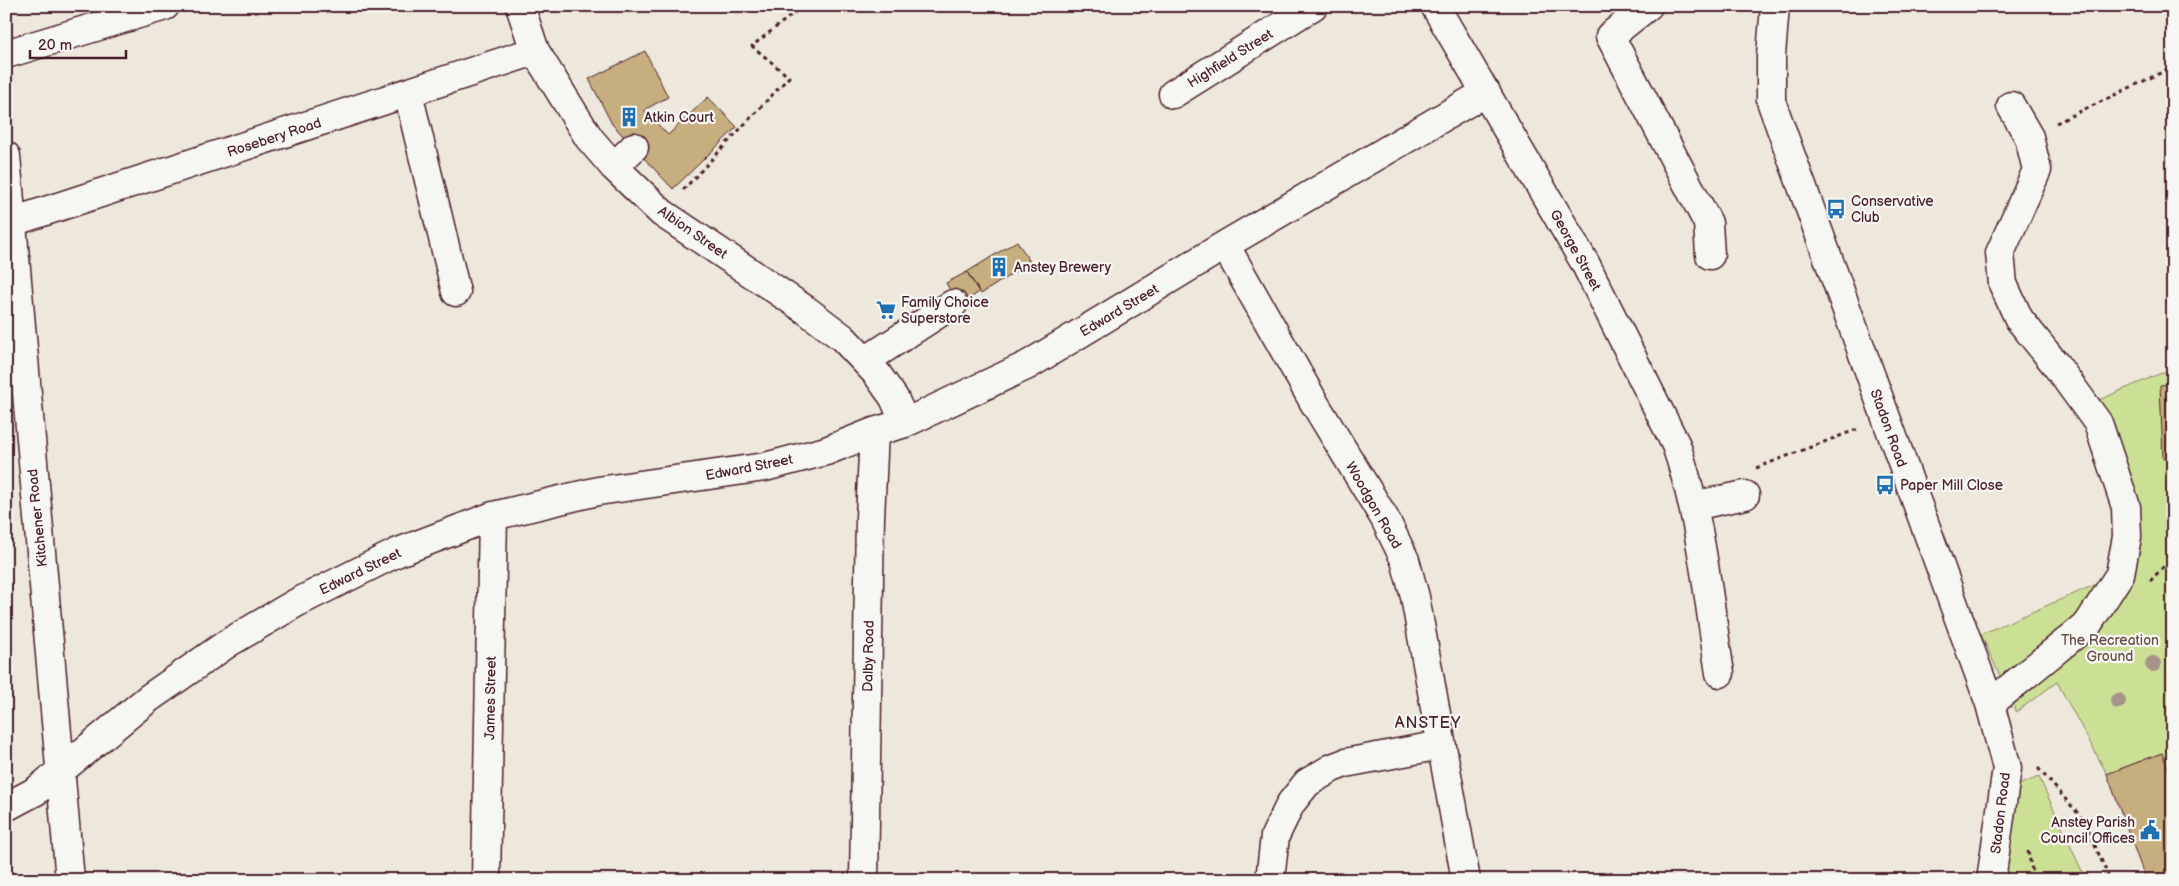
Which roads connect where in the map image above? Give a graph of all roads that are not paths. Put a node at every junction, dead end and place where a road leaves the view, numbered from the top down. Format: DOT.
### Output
graph roads {
  1 [pos="165,6"];
  2 [pos="520,6"];
  3 [pos="1313,6"];
  4 [pos="1435,6"];
  5 [pos="1648,6"];
  6 [pos="1776,6"];
  7 [pos="535,51"];
  8 [pos="6,54"];
  9 [pos="1486,92"];
  10 [pos="408,93"];
  11 [pos="1173,94"];
  12 [pos="2011,106"];
  13 [pos="634,147"];
  14 [pos="6,156"];
  15 [pos="614,167"];
  16 [pos="11,234"];
  17 [pos="1225,245"];
  18 [pos="1710,255"];
  19 [pos="456,292"];
  20 [pos="953,304"];
  21 [pos="865,361"];
  22 [pos="905,423"];
  23 [pos="874,432"];
  24 [pos="1745,495"];
  25 [pos="1693,506"];
  26 [pos="493,516"];
  27 [pos="1720,673"];
  28 [pos="1990,704"];
  29 [pos="1441,745"];
  30 [pos="60,771"];
  31 [pos="6,807"];
  32 [pos="70,880"];
  33 [pos="486,880"];
  34 [pos="864,880"];
  35 [pos="1270,880"];
  36 [pos="1466,880"];
  37 [pos="1991,880"];
  1 -- 8 [label="street"];
  2 -- 7 [label="street, Albion Street"];
  3 -- 11 [label="street, Highfield Street"];
  4 -- 9 [label="street, George Street"];
  5 -- 18 [label="street"];
  6 -- 28 [label="street, Stadon Road"];
  7 -- 10 [label="street, Rosebery Road"];
  7 -- 15 [label="street, Albion Street"];
  9 -- 17 [label="street, Edward Street"];
  9 -- 25 [label="street, George Street"];
  10 -- 16 [label="street, Rosebery Road"];
  10 -- 19 [label="street"];
  12 -- 28 [label="street"];
  13 -- 15 [label="street"];
  14 -- 16 [label="street, Kitchener Road"];
  15 -- 21 [label="street, Albion Street"];
  16 -- 30 [label="street, Kitchener Road"];
  17 -- 22 [label="street, Edward Street"];
  17 -- 29 [label="street, Woodgon Road"];
  20 -- 21 [label="street"];
  21 -- 22 [label="street, Albion Street"];
  22 -- 23 [label="street, Edward Street"];
  23 -- 26 [label="street, Edward Street"];
  23 -- 34 [label="street, Dalby Road"];
  24 -- 25 [label="street"];
  25 -- 27 [label="street, George Street"];
  26 -- 30 [label="street, Edward Street"];
  26 -- 33 [label="street, James Street"];
  28 -- 37 [label="street, Stadon Road"];
  29 -- 35 [label="street"];
  29 -- 36 [label="street, Woodgon Road"];
  30 -- 31 [label="street, Edward Street"];
  30 -- 32 [label="street, Kitchener Road"];
}
